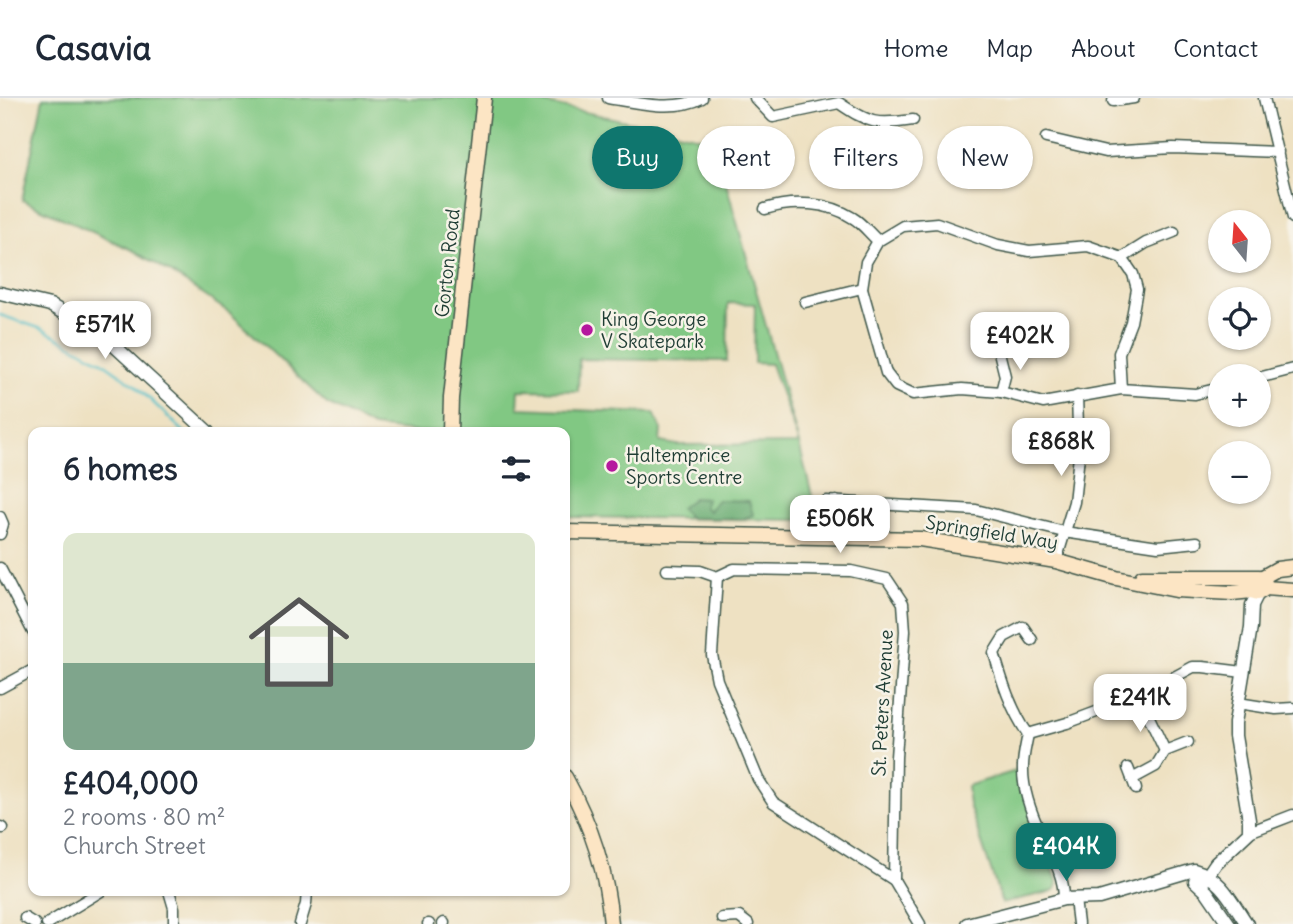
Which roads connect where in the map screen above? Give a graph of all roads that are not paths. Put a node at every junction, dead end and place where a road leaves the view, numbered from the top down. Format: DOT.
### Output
graph roads {
  1 [pos="484,98"];
  2 [pos="608,98"];
  3 [pos="702,98"];
  4 [pos="755,98"];
  5 [pos="1134,98"];
  6 [pos="1264,98"];
  7 [pos="839,101"];
  8 [pos="1113,101"];
  9 [pos="913,120"];
  10 [pos="886,124"];
  11 [pos="1046,138"];
  12 [pos="1278,152"];
  13 [pos="1290,190"];
  14 [pos="772,192"];
  15 [pos="1293,218"];
  16 [pos="1176,231"];
  17 [pos="878,241"];
  18 [pos="1122,258"];
  19 [pos="862,288"];
  20 [pos="0,293"];
  21 [pos="803,301"];
  22 [pos="999,352"];
  23 [pos="1293,369"];
  24 [pos="1271,375"];
  25 [pos="1121,389"];
  26 [pos="1208,391"];
  27 [pos="1001,392"];
  28 [pos="1077,396"];
  29 [pos="203,427"];
  30 [pos="450,427"];
  31 [pos="836,515"];
  32 [pos="0,517"];
  33 [pos="570,532"];
  34 [pos="1064,532"];
  35 [pos="0,534"];
  36 [pos="1197,542"];
  37 [pos="1056,561"];
  38 [pos="1293,567"];
  39 [pos="0,568"];
  40 [pos="667,570"];
  41 [pos="717,578"];
  42 [pos="1257,585"];
  43 [pos="1293,590"];
  44 [pos="28,622"];
  45 [pos="1032,640"];
  46 [pos="28,673"];
  47 [pos="1243,673"];
  48 [pos="0,688"];
  49 [pos="1139,696"];
  50 [pos="1238,703"];
  51 [pos="1293,708"];
  52 [pos="1028,734"];
  53 [pos="1188,742"];
  54 [pos="1166,751"];
  55 [pos="1132,779"];
  56 [pos="570,787"];
  57 [pos="1293,815"];
  58 [pos="1249,831"];
  59 [pos="1176,873"];
  60 [pos="1209,874"];
  61 [pos="894,880"];
  62 [pos="1201,885"];
  63 [pos="93,896"];
  64 [pos="170,896"];
  65 [pos="307,896"];
  66 [pos="1070,899"];
  67 [pos="720,917"];
  68 [pos="47,924"];
  69 [pos="174,924"];
  70 [pos="300,924"];
  71 [pos="611,924"];
  72 [pos="748,924"];
  73 [pos="920,924"];
  74 [pos="967,924"];
  75 [pos="1078,924"];
  76 [pos="1229,924"];
  77 [pos="1247,924"];
  1 -- 30 [label="main road, Gorton Road"];
  2 -- 3 [label="street"];
  4 -- 7 [label="street"];
  5 -- 8 [label="street"];
  6 -- 12 [label="street"];
  7 -- 10 [label="street"];
  9 -- 10 [label="street"];
  11 -- 12 [label="street"];
  12 -- 13 [label="street"];
  13 -- 15 [label="street"];
  14 -- 17 [label="street"];
  16 -- 18 [label="street"];
  17 -- 18 [label="street"];
  17 -- 19 [label="street"];
  18 -- 25 [label="street"];
  19 -- 21 [label="street"];
  19 -- 27 [label="street"];
  20 -- 29 [label="street"];
  22 -- 27 [label="street"];
  23 -- 24 [label="street"];
  25 -- 26 [label="street"];
  25 -- 28 [label="street"];
  27 -- 28 [label="street"];
  28 -- 34 [label="street"];
  31 -- 34 [label="street, Springfield Way"];
  32 -- 35 [label="street"];
  33 -- 37 [label="main road, Springfield Way"];
  34 -- 36 [label="street, Springfield Way"];
  34 -- 37 [label="street"];
  37 -- 42 [label="main road, Springfield Way"];
  38 -- 42 [label="main road, Springfield Way"];
  39 -- 44 [label="street"];
  40 -- 41 [label="street"];
  41 -- 61 [label="street"];
  41 -- 61 [label="street, St. Peters Avenue"];
  42 -- 43 [label="main road, Springfield Way"];
  42 -- 47 [label="street"];
  45 -- 52 [label="street"];
  46 -- 48 [label="street"];
  47 -- 49 [label="street"];
  47 -- 50 [label="street"];
  49 -- 52 [label="street"];
  49 -- 54 [label="street"];
  50 -- 51 [label="street"];
  50 -- 58 [label="street"];
  52 -- 66 [label="street"];
  53 -- 54 [label="street"];
  54 -- 55 [label="street"];
  56 -- 71 [label="main road"];
  57 -- 58 [label="street"];
  58 -- 60 [label="street"];
  59 -- 60 [label="street"];
  59 -- 62 [label="street"];
  59 -- 66 [label="street"];
  60 -- 62 [label="street"];
  60 -- 77 [label="street"];
  61 -- 73 [label="street"];
  62 -- 76 [label="street"];
  63 -- 68 [label="street"];
  64 -- 69 [label="street"];
  65 -- 70 [label="street"];
  66 -- 74 [label="street"];
  66 -- 75 [label="street"];
  67 -- 72 [label="street"];
}
